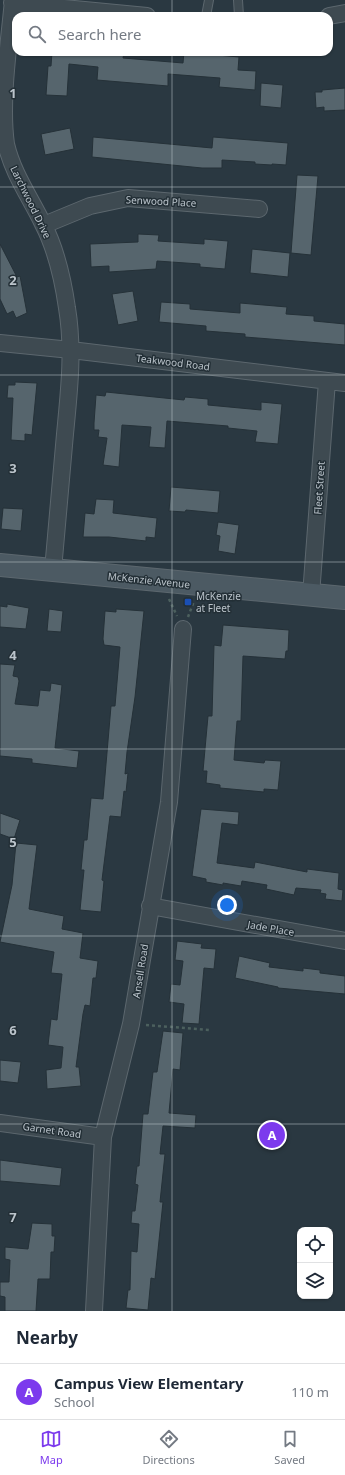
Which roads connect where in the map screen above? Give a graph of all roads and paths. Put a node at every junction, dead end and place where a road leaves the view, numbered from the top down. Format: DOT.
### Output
graph roads {
  1 [pos="208,0"];
  2 [pos="238,0"];
  3 [pos="13,2"];
  4 [pos="109,12"];
  5 [pos="206,12"];
  6 [pos="239,12"];
  7 [pos="345,13"];
  8 [pos="333,15"];
  9 [pos="259,208"];
  10 [pos="44,224"];
  11 [pos="0,343"];
  12 [pos="71,350"];
  13 [pos="327,381"];
  14 [pos="345,383"];
  15 [pos="0,565"];
  16 [pos="53,570"];
  17 [pos="197,585"];
  18 [pos="311,595"];
  19 [pos="168,597"];
  20 [pos="345,598"];
  21 [pos="183,629"];
  22 [pos="150,906"];
  23 [pos="345,941"];
  24 [pos="131,1024"];
  25 [pos="210,1030"];
  26 [pos="0,1123"];
  27 [pos="103,1136"];
  28 [pos="94,1311"];
  1 -- 5 [label="lane"];
  2 -- 6 [label="lane"];
  3 -- 4 [label="street"];
  3 -- 10 [label="street, Larchwood Drive"];
  7 -- 8 [label="street"];
  9 -- 10 [label="street, Senwood Place"];
  10 -- 12 [label="street, Larchwood Drive"];
  11 -- 12 [label="street, Teakwood Road"];
  12 -- 13 [label="street, Teakwood Road"];
  12 -- 16 [label="street, Larchwood Drive"];
  13 -- 14 [label="street, Teakwood Road"];
  13 -- 18 [label="street, Fleet Street"];
  15 -- 16 [label="main road, McKenzie Avenue"];
  16 -- 17 [label="main road, McKenzie Avenue"];
  17 -- 18 [label="main road, McKenzie Avenue"];
  17 -- 21 [label="path"];
  18 -- 20 [label="main road, McKenzie Avenue"];
  19 -- 21 [label="path"];
  21 -- 22 [label="street, Ansell Road"];
  22 -- 23 [label="street, Jade Place"];
  22 -- 24 [label="street, Ansell Road"];
  24 -- 25 [label="path"];
  24 -- 27 [label="street, Ansell Road"];
  26 -- 27 [label="street, Garnet Road"];
  27 -- 28 [label="street, Ansell Road"];
}
